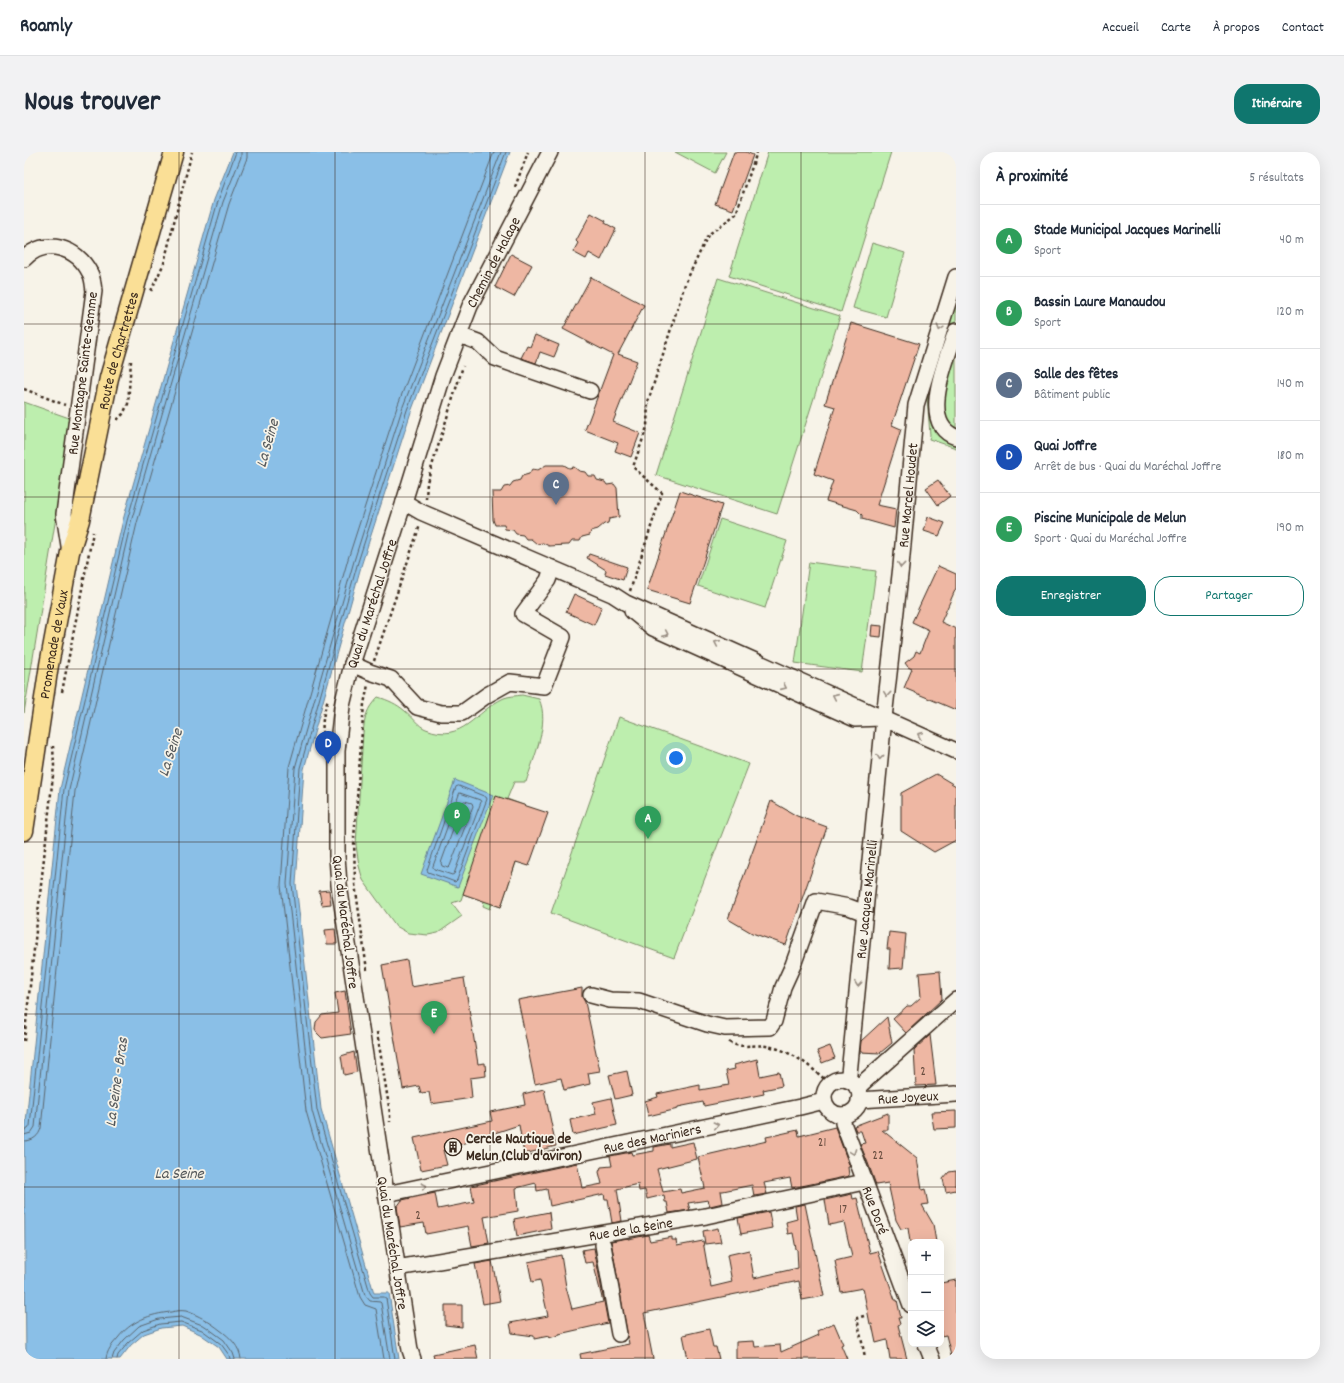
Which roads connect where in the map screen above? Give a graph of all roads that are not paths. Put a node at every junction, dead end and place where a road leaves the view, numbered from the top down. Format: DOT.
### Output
graph roads {
  1 [pos="174,152"];
  2 [pos="550,152"];
  3 [pos="24,259"];
  4 [pos="956,277"];
  5 [pos="951,307"];
  6 [pos="956,331"];
  7 [pos="464,337"];
  8 [pos="950,372"];
  9 [pos="443,376"];
  10 [pos="590,391"];
  11 [pos="956,437"];
  12 [pos="404,502"];
  13 [pos="70,552"];
  14 [pos="552,568"];
  15 [pos="612,594"];
  16 [pos="352,664"];
  17 [pos="884,718"];
  18 [pos="956,751"];
  19 [pos="24,831"];
  20 [pos="865,913"];
  21 [pos="591,995"];
  22 [pos="956,1000"];
  23 [pos="854,1089"];
  24 [pos="956,1094"];
  25 [pos="824,1101"];
  26 [pos="843,1115"];
  27 [pos="864,1182"];
  28 [pos="386,1194"];
  29 [pos="603,1246"];
  30 [pos="397,1268"];
  31 [pos="908,1297"];
  32 [pos="619,1334"];
  33 [pos="927,1347"];
  34 [pos="413,1359"];
  35 [pos="932,1359"];
  1 -- 13 [label="main road, Route de Chartrettes"];
  2 -- 7 [label="street, Chemin de Halage"];
  3 -- 13 [label="street, Rue Montagne Sainte-Gemme"];
  4 -- 5 [label="street, Rue Marcel Houdet"];
  5 -- 17 [label="street, Rue Marcel Houdet, one-way"];
  6 -- 8 [label="street"];
  7 -- 9 [label="street, Chemin de Halage"];
  7 -- 10 [label="street"];
  8 -- 11 [label="street"];
  9 -- 12 [label="street, Quai du Maréchal Joffre"];
  12 -- 14 [label="street"];
  12 -- 16 [label="street, Quai du Maréchal Joffre"];
  13 -- 19 [label="main road, Promenade de Vaux"];
  14 -- 15 [label="street"];
  14 -- 16 [label="street"];
  17 -- 15 [label="street, one-way"];
  15 -- 17 [label="street, one-way"];
  16 -- 28 [label="street, Quai du Maréchal Joffre"];
  18 -- 17 [label="street, one-way"];
  17 -- 20 [label="street, Rue Jacques Marinelli, one-way"];
  20 -- 21 [label="street"];
  20 -- 23 [label="street, Rue Jacques Marinelli, one-way"];
  22 -- 23 [label="street"];
  23 -- 24 [label="street, Rue Joyeux"];
  23 -- 25 [label="street"];
  23 -- 26 [label="street"];
  25 -- 26 [label="street"];
  28 -- 25 [label="street, Rue des Mariniers, one-way"];
  26 -- 27 [label="street, Rue Doré, one-way"];
  27 -- 30 [label="street, Rue de la Seine"];
  27 -- 31 [label="street, Rue Doré"];
  28 -- 30 [label="street, Quai du Maréchal Joffre"];
  29 -- 32 [label="street"];
  30 -- 34 [label="street, Quai du Maréchal Joffre"];
  33 -- 35 [label="street"];
}
